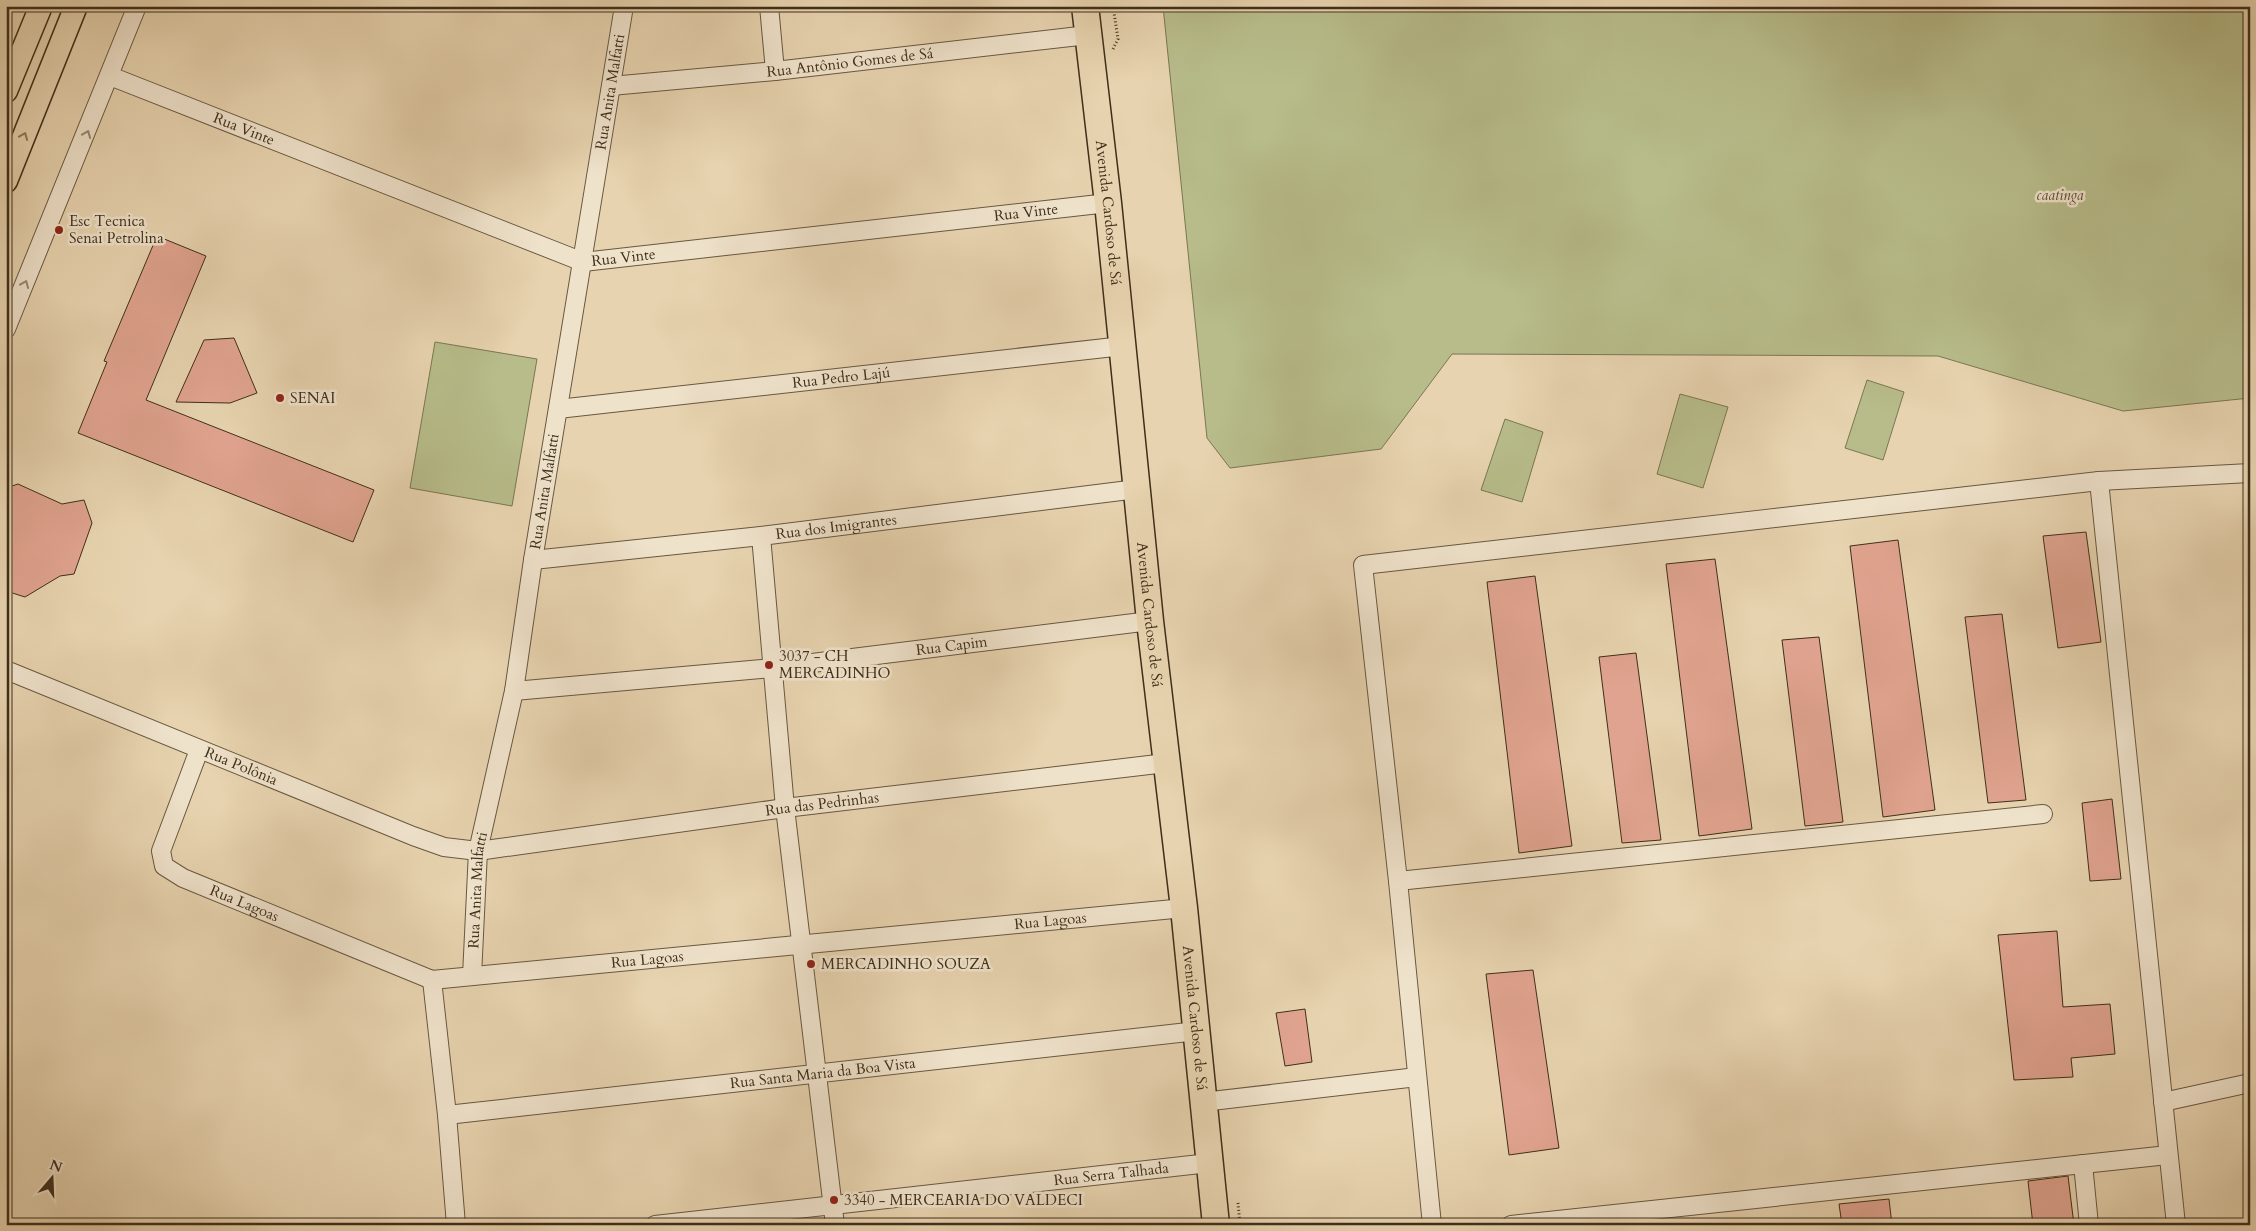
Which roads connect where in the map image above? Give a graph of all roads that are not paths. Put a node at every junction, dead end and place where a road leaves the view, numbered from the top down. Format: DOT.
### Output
graph roads {
  1 [pos="41,6"];
  2 [pos="76,6"];
  3 [pos="138,6"];
  4 [pos="624,6"];
  5 [pos="769,6"];
  6 [pos="1085,6"];
  7 [pos="1088,35"];
  8 [pos="775,71"];
  9 [pos="110,76"];
  10 [pos="611,86"];
  11 [pos="6,91"];
  12 [pos="6,181"];
  13 [pos="1108,203"];
  14 [pos="583,262"];
  15 [pos="6,329"];
  16 [pos="1123,346"];
  17 [pos="558,409"];
  18 [pos="2247,475"];
  19 [pos="2099,481"];
  20 [pos="1138,489"];
  21 [pos="761,536"];
  22 [pos="533,560"];
  23 [pos="1150,621"];
  24 [pos="772,668"];
  25 [pos="6,670"];
  26 [pos="514,691"];
  27 [pos="199,750"];
  28 [pos="1166,763"];
  29 [pos="785,808"];
  30 [pos="2043,814"];
  31 [pos="478,851"];
  32 [pos="1398,881"];
  33 [pos="1184,908"];
  34 [pos="802,946"];
  35 [pos="472,976"];
  36 [pos="432,980"];
  37 [pos="1196,1031"];
  38 [pos="816,1075"];
  39 [pos="1417,1077"];
  40 [pos="2250,1083"];
  41 [pos="1202,1102"];
  42 [pos="2164,1102"];
  43 [pos="447,1115"];
  44 [pos="2168,1155"];
  45 [pos="1209,1163"];
  46 [pos="2082,1164"];
  47 [pos="833,1205"];
  48 [pos="1633,1218"];
  49 [pos="456,1225"];
  50 [pos="655,1225"];
  51 [pos="835,1225"];
  52 [pos="1216,1225"];
  53 [pos="1432,1225"];
  54 [pos="1511,1225"];
  55 [pos="2089,1225"];
  56 [pos="2176,1225"];
  1 -- 11 [label="main road"];
  12 -- 2 [label="main road, one-way"];
  3 -- 9 [label="street"];
  4 -- 10 [label="street, Rua Anita Malfatti"];
  5 -- 8 [label="street"];
  6 -- 7 [label="highway, Avenida Cardoso de Sá"];
  7 -- 8 [label="street, Rua Antônio Gomes de Sá"];
  7 -- 13 [label="highway, Avenida Cardoso de Sá"];
  8 -- 10 [label="street, Rua Antônio Gomes de Sá"];
  9 -- 14 [label="street, Rua Vinte"];
  15 -- 9 [label="street, one-way"];
  10 -- 14 [label="street, Rua Anita Malfatti"];
  13 -- 14 [label="street, Rua Vinte"];
  13 -- 16 [label="highway, Avenida Cardoso de Sá"];
  14 -- 17 [label="street, Rua Anita Malfatti"];
  16 -- 17 [label="street, Rua Pedro Lajú"];
  16 -- 20 [label="highway, Avenida Cardoso de Sá"];
  17 -- 22 [label="street, Rua Anita Malfatti"];
  18 -- 19 [label="street"];
  19 -- 32 [label="street"];
  19 -- 42 [label="street"];
  20 -- 21 [label="street, Rua dos Imigrantes"];
  20 -- 23 [label="highway, Avenida Cardoso de Sá"];
  21 -- 22 [label="street, Rua dos Imigrantes"];
  21 -- 24 [label="street"];
  22 -- 26 [label="street, Rua Anita Malfatti"];
  23 -- 24 [label="street, Rua Capim"];
  23 -- 28 [label="highway, Avenida Cardoso de Sá"];
  24 -- 26 [label="street, Rua Capim"];
  24 -- 29 [label="street"];
  25 -- 27 [label="street, Rua Polônia"];
  26 -- 31 [label="street, Rua Anita Malfatti"];
  27 -- 31 [label="street, Rua Polônia"];
  27 -- 36 [label="street, Rua Lagoas"];
  28 -- 29 [label="street, Rua das Pedrinhas"];
  28 -- 33 [label="highway, Avenida Cardoso de Sá"];
  29 -- 31 [label="street, Rua das Pedrinhas"];
  29 -- 34 [label="street"];
  30 -- 32 [label="street"];
  31 -- 35 [label="street, Rua Anita Malfatti"];
  32 -- 39 [label="street"];
  33 -- 34 [label="street, Rua Lagoas"];
  33 -- 37 [label="highway, Avenida Cardoso de Sá"];
  34 -- 35 [label="street, Rua Lagoas"];
  34 -- 38 [label="street"];
  35 -- 36 [label="street, Rua Lagoas"];
  36 -- 43 [label="street"];
  37 -- 38 [label="street, Rua Santa Maria da Boa Vista"];
  37 -- 41 [label="highway, Avenida Cardoso de Sá"];
  38 -- 43 [label="street, Rua Santa Maria da Boa Vista"];
  38 -- 47 [label="street"];
  39 -- 41 [label="street"];
  39 -- 53 [label="street"];
  40 -- 42 [label="street"];
  41 -- 45 [label="highway, Avenida Cardoso de Sá"];
  42 -- 44 [label="street"];
  43 -- 49 [label="street"];
  44 -- 46 [label="street"];
  44 -- 56 [label="street"];
  45 -- 47 [label="street, Rua Serra Talhada"];
  45 -- 52 [label="highway, Avenida Cardoso de Sá"];
  46 -- 48 [label="street"];
  46 -- 55 [label="street"];
  47 -- 50 [label="street, Rua Serra Talhada"];
  47 -- 51 [label="street"];
  48 -- 54 [label="street"];
}
